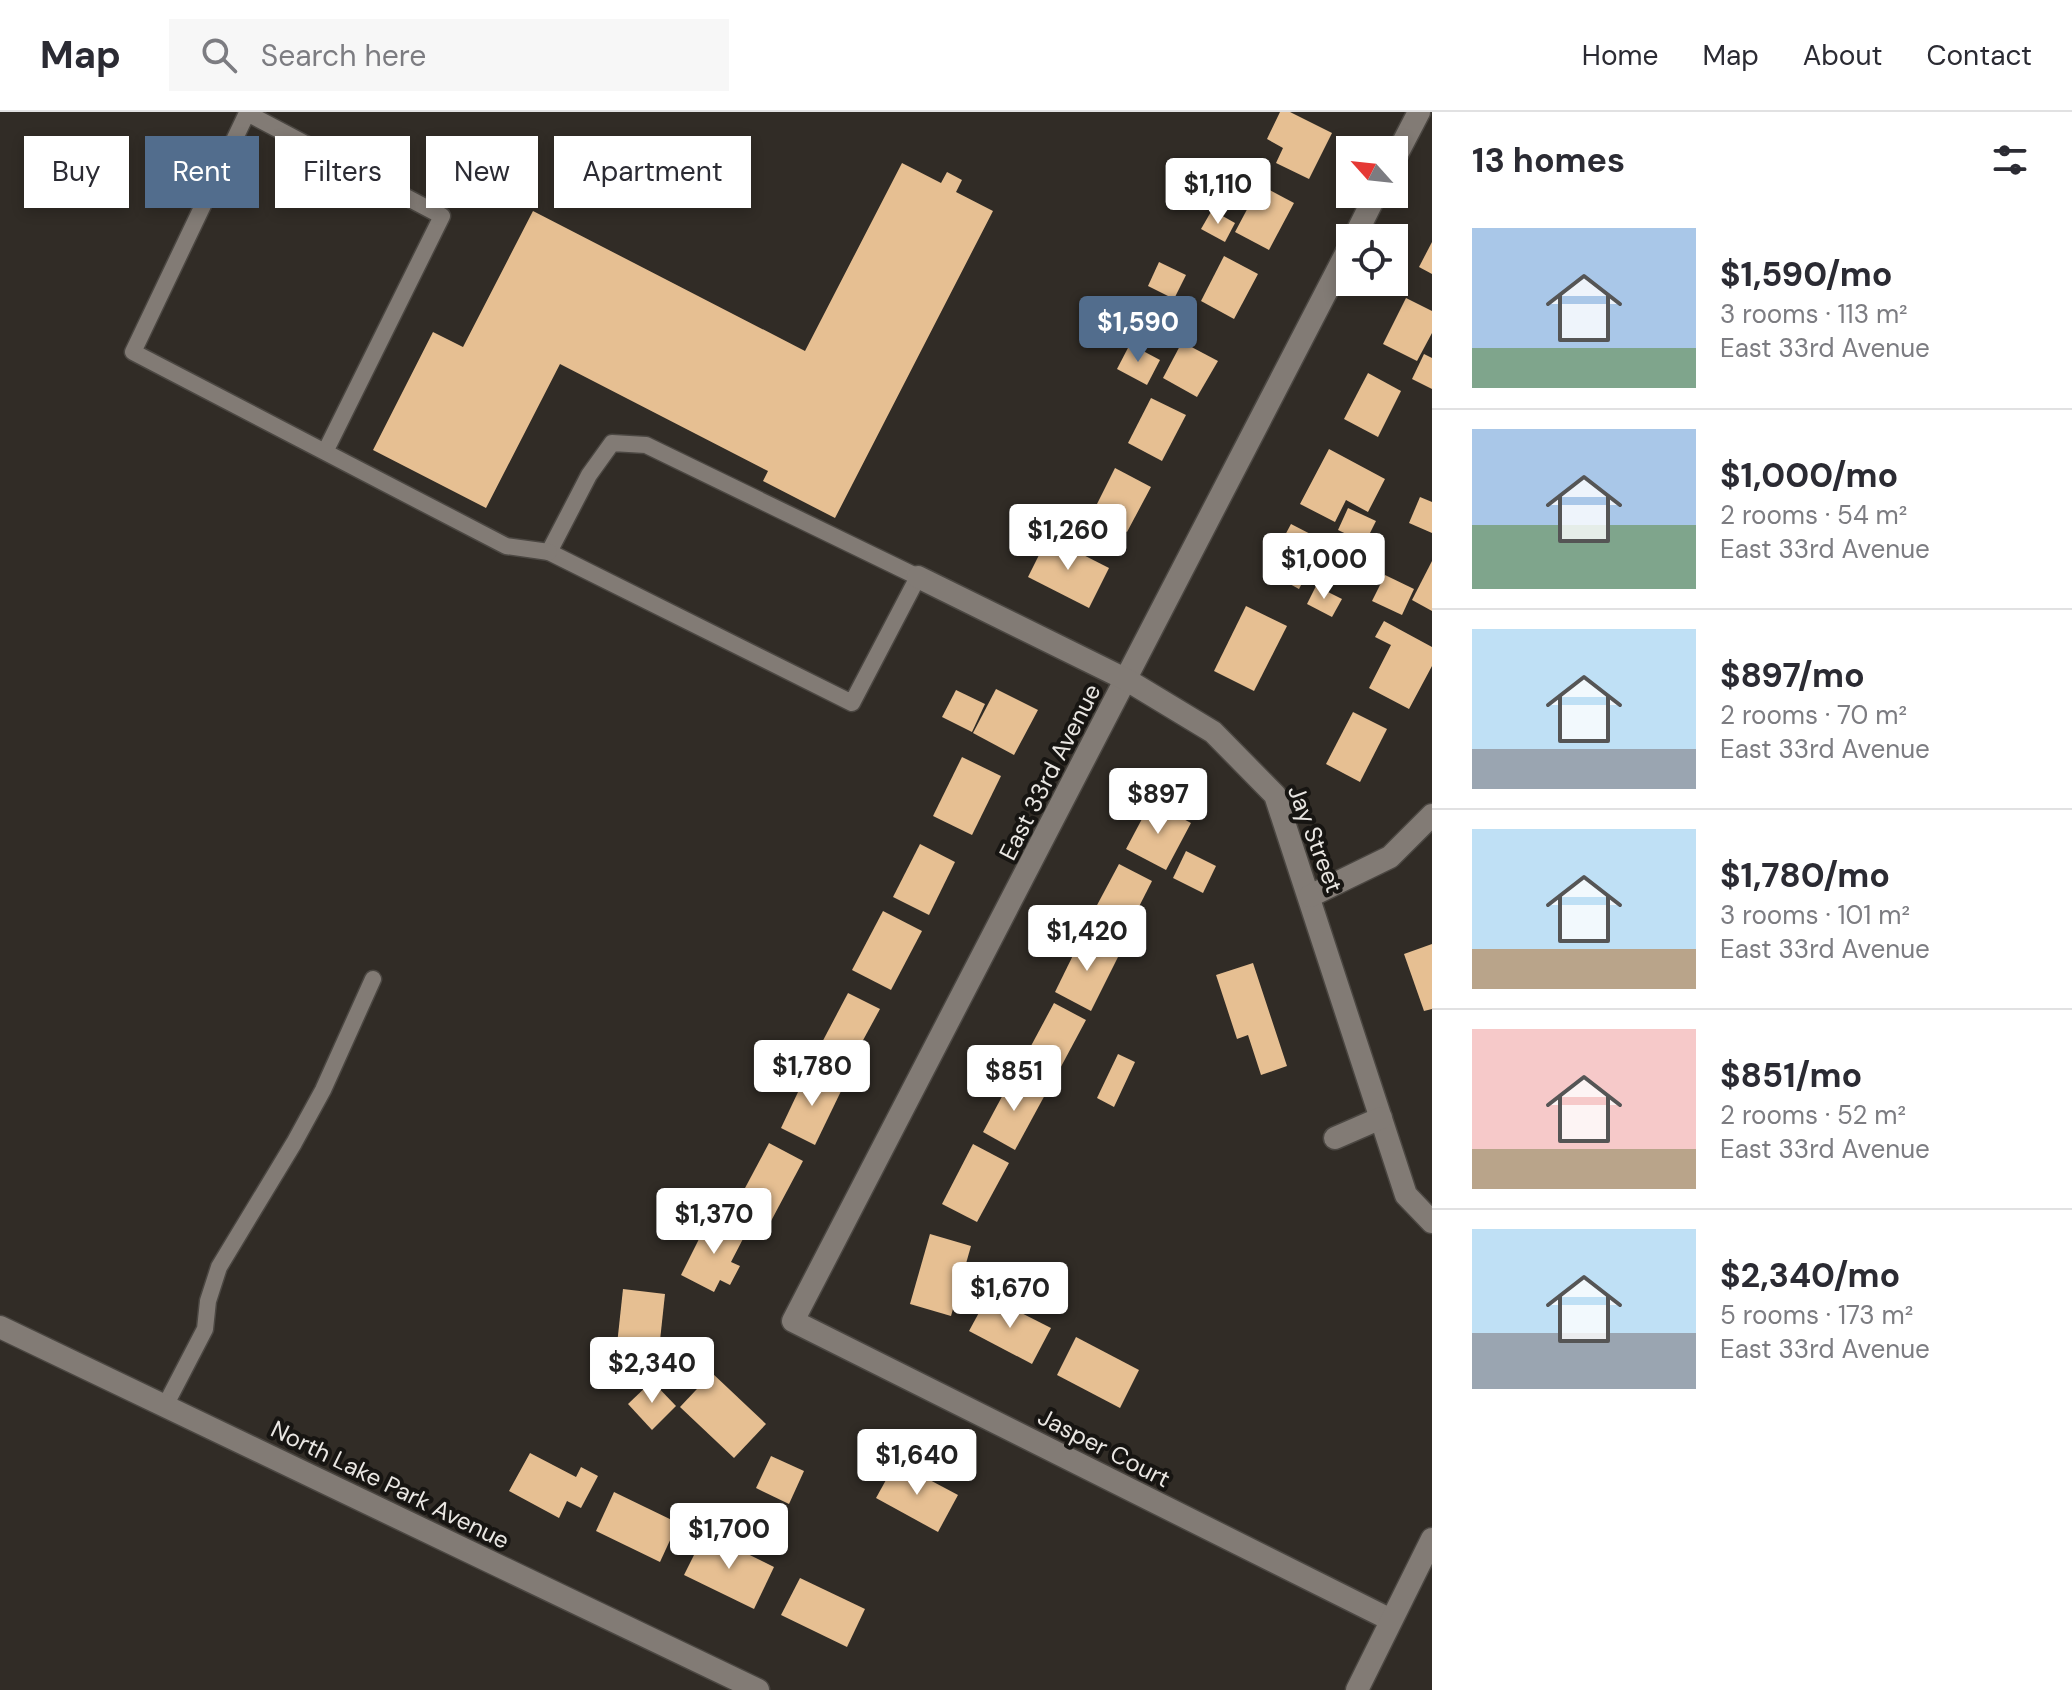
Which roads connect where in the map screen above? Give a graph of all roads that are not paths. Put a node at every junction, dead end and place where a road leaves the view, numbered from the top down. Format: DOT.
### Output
graph roads {
  1 [pos="1419,112"];
  2 [pos="1406,136"];
  3 [pos="1336,273"];
  4 [pos="325,452"];
  5 [pos="549,552"];
  6 [pos="918,577"];
  7 [pos="1127,680"];
  8 [pos="1432,815"];
  9 [pos="1310,896"];
  10 [pos="373,979"];
  11 [pos="1381,1118"];
  12 [pos="1335,1138"];
  13 [pos="1432,1222"];
  14 [pos="793,1321"];
  15 [pos="0,1327"];
  16 [pos="165,1406"];
  17 [pos="1432,1539"];
  18 [pos="1391,1620"];
  19 [pos="758,1690"];
  20 [pos="1357,1690"];
  1 -- 2 [label="street"];
  3 -- 7 [label="street, East 33rd Avenue"];
  4 -- 4 [label="lane"];
  4 -- 5 [label="lane"];
  5 -- 6 [label="lane"];
  5 -- 6 [label="lane"];
  6 -- 7 [label="street, Jay Street"];
  7 -- 9 [label="street, Jay Street"];
  7 -- 14 [label="street, East 33rd Avenue"];
  8 -- 9 [label="street"];
  9 -- 11 [label="street, Jay Street"];
  10 -- 16 [label="lane"];
  11 -- 12 [label="street"];
  11 -- 13 [label="street, Jay Street"];
  14 -- 18 [label="street, Jasper Court"];
  15 -- 16 [label="street, North Lake Park Avenue"];
  16 -- 19 [label="street, North Lake Park Avenue"];
  17 -- 18 [label="street"];
  18 -- 20 [label="street"];
}
